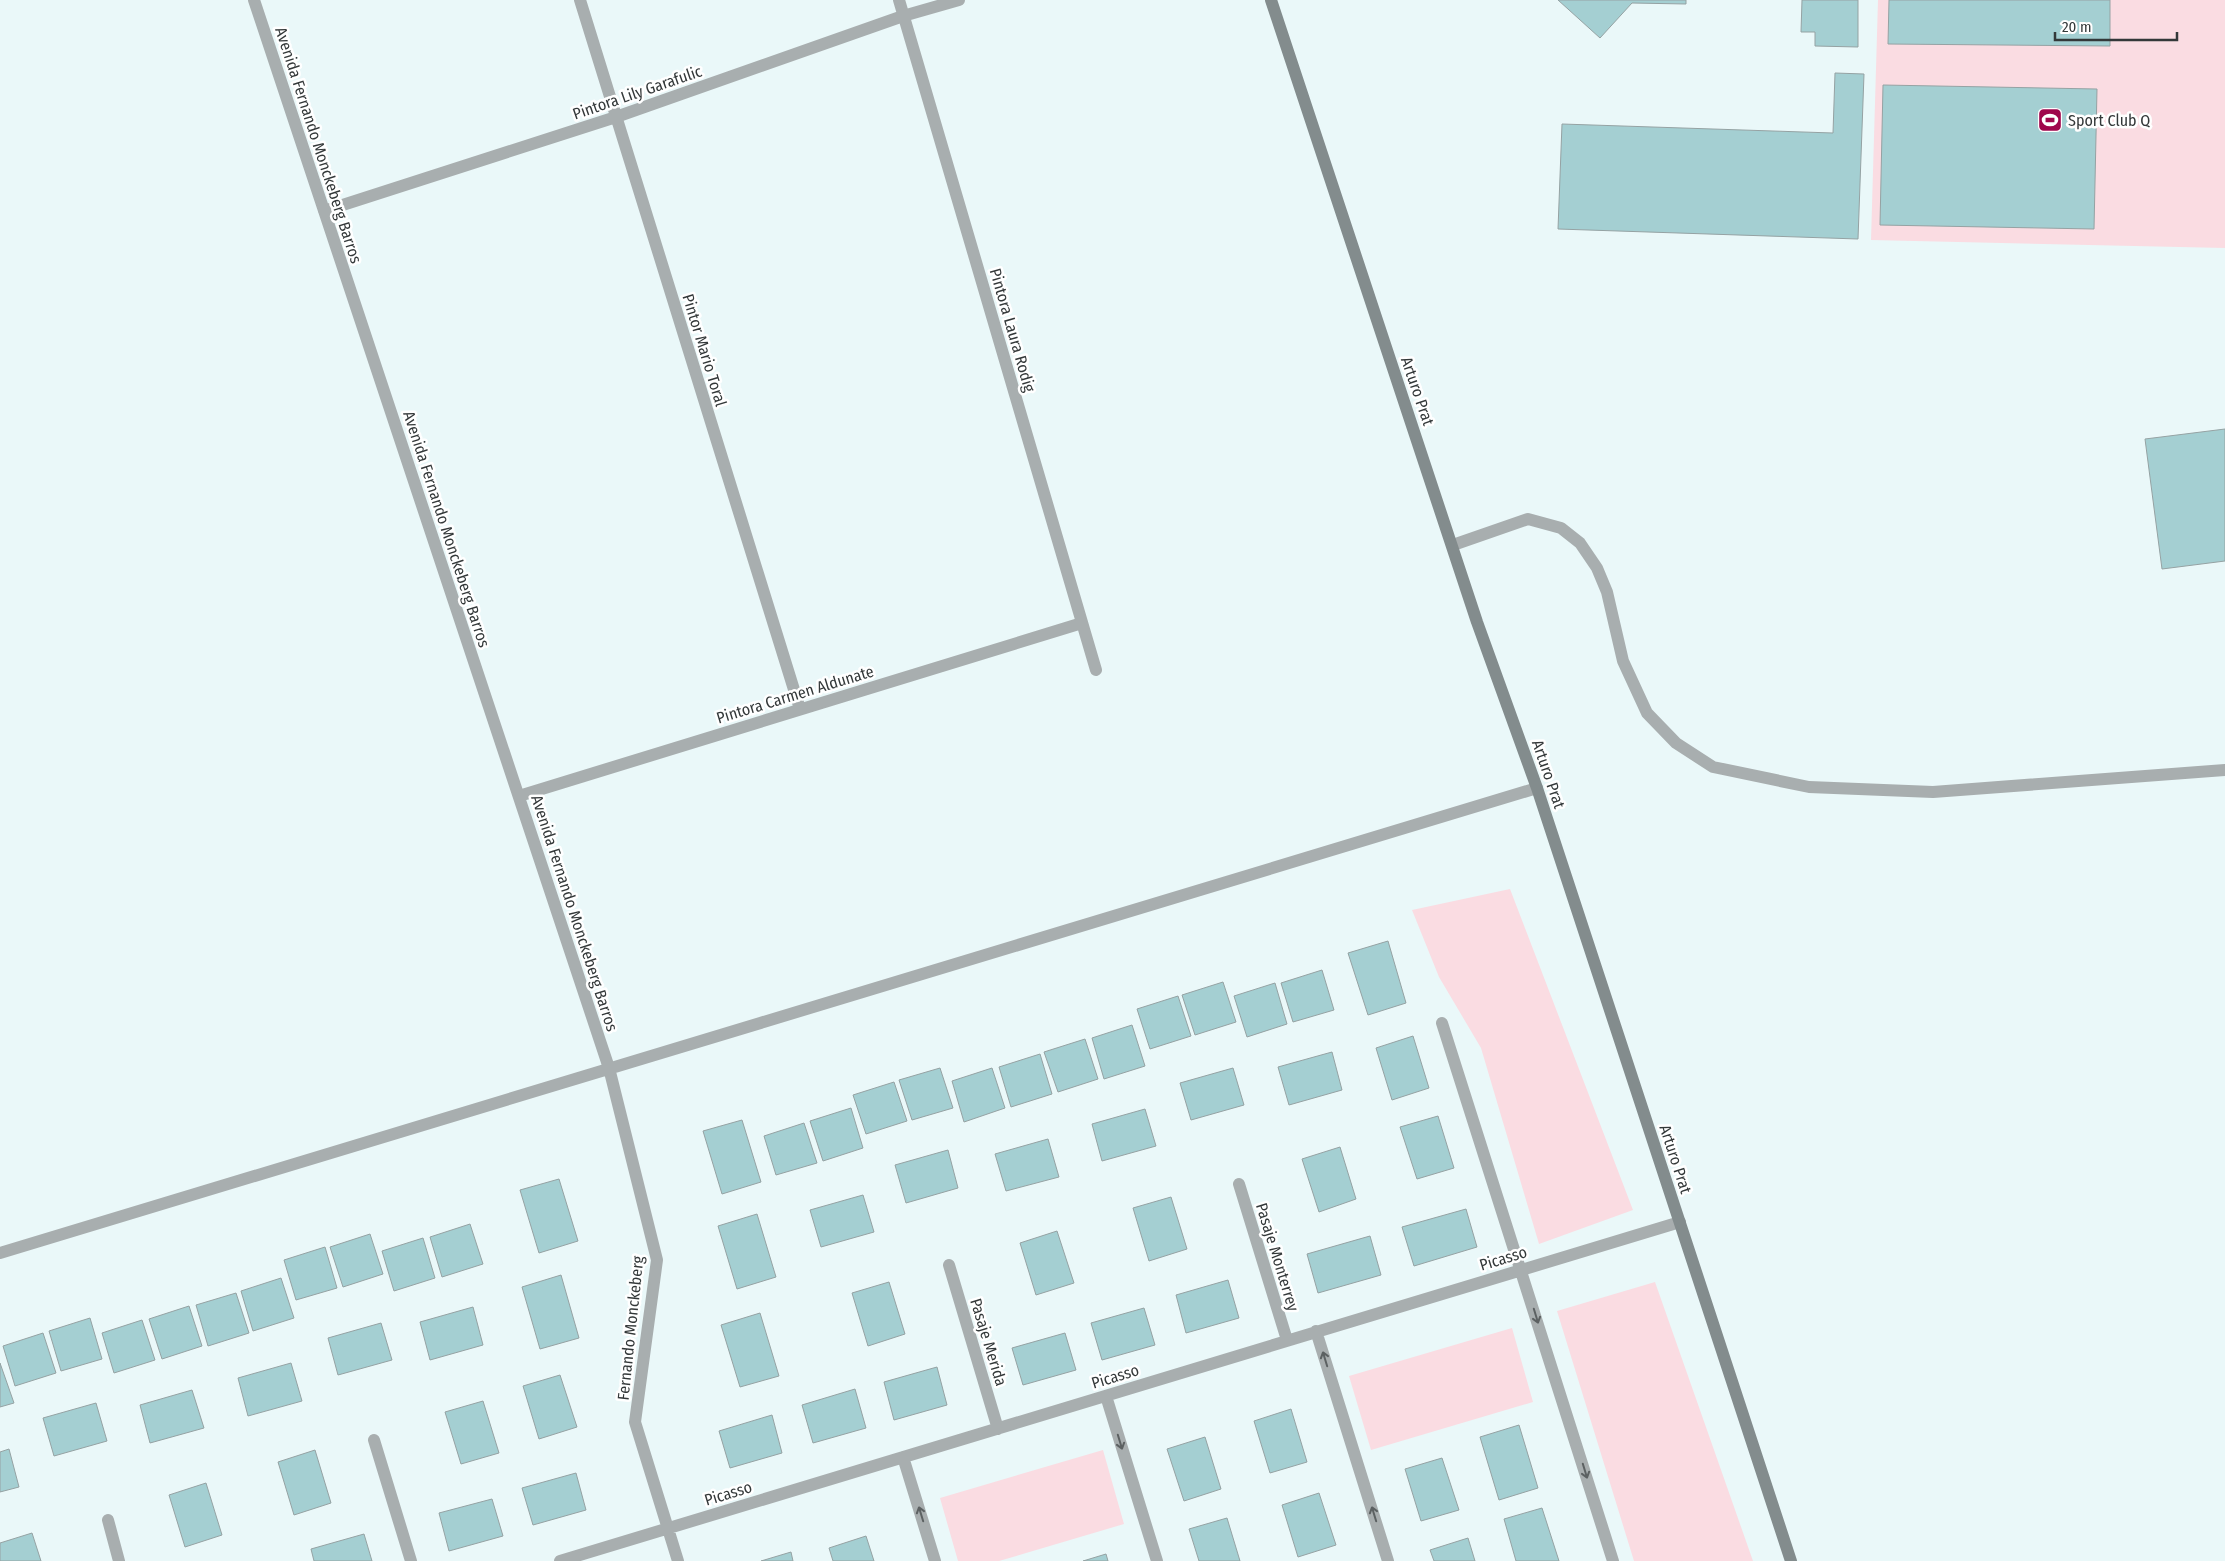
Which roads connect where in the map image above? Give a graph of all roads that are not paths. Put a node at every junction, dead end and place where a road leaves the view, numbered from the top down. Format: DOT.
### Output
graph roads {
  1 [pos="254,0"];
  2 [pos="580,0"];
  3 [pos="899,0"];
  4 [pos="960,0"];
  5 [pos="1271,0"];
  6 [pos="903,16"];
  7 [pos="616,117"];
  8 [pos="324,212"];
  9 [pos="1452,545"];
  10 [pos="1082,623"];
  11 [pos="1096,670"];
  12 [pos="800,709"];
  13 [pos="2225,770"];
  14 [pos="1537,788"];
  15 [pos="519,796"];
  16 [pos="1442,1022"];
  17 [pos="609,1068"];
  18 [pos="1239,1184"];
  19 [pos="1680,1222"];
  20 [pos="0,1253"];
  21 [pos="949,1265"];
  22 [pos="1522,1270"];
  23 [pos="1316,1331"];
  24 [pos="1287,1340"];
  25 [pos="1106,1396"];
  26 [pos="998,1429"];
  27 [pos="374,1440"];
  28 [pos="903,1457"];
  29 [pos="108,1520"];
  30 [pos="668,1528"];
  31 [pos="119,1561"];
  32 [pos="411,1561"];
  33 [pos="560,1561"];
  34 [pos="678,1561"];
  35 [pos="935,1561"];
  36 [pos="1157,1561"];
  37 [pos="1388,1561"];
  38 [pos="1613,1561"];
  39 [pos="1791,1561"];
  1 -- 8 [label="street, Avenida Fernando Monckeberg Barros"];
  2 -- 7 [label="street, Pintor Mario Toral"];
  3 -- 6 [label="street, Pintora Laura Rodig"];
  4 -- 6 [label="street, Pintora Lily Garafulic"];
  5 -- 9 [label="street, Arturo Prat"];
  6 -- 7 [label="street, Pintora Lily Garafulic"];
  6 -- 10 [label="street, Pintora Laura Rodig"];
  7 -- 8 [label="street, Pintora Lily Garafulic"];
  7 -- 12 [label="street, Pintor Mario Toral"];
  8 -- 15 [label="street, Avenida Fernando Monckeberg Barros"];
  9 -- 13 [label="street"];
  9 -- 14 [label="street, Arturo Prat"];
  10 -- 11 [label="street, Pintora Laura Rodig"];
  10 -- 12 [label="street, Pintora Carmen Aldunate"];
  12 -- 15 [label="street, Pintora Carmen Aldunate"];
  14 -- 17 [label="street"];
  14 -- 19 [label="street, Arturo Prat"];
  15 -- 17 [label="street, Avenida Fernando Monckeberg Barros"];
  16 -- 22 [label="street"];
  17 -- 20 [label="street"];
  17 -- 30 [label="street, Fernando Monckeberg"];
  18 -- 24 [label="street, Pasaje Monterrey"];
  19 -- 22 [label="street, Picasso"];
  19 -- 39 [label="street, Arturo Prat"];
  21 -- 26 [label="street, Pasaje Merida"];
  22 -- 23 [label="street, Picasso"];
  22 -- 38 [label="street, one-way"];
  23 -- 24 [label="street, Picasso"];
  37 -- 23 [label="street, one-way"];
  24 -- 25 [label="street, Picasso"];
  25 -- 26 [label="street, Picasso"];
  25 -- 36 [label="street, one-way"];
  26 -- 28 [label="street, Picasso"];
  27 -- 32 [label="street"];
  28 -- 30 [label="street, Picasso"];
  35 -- 28 [label="street, one-way"];
  29 -- 31 [label="street"];
  30 -- 33 [label="street, Picasso"];
  30 -- 34 [label="street, Fernando Monckeberg"];
}
